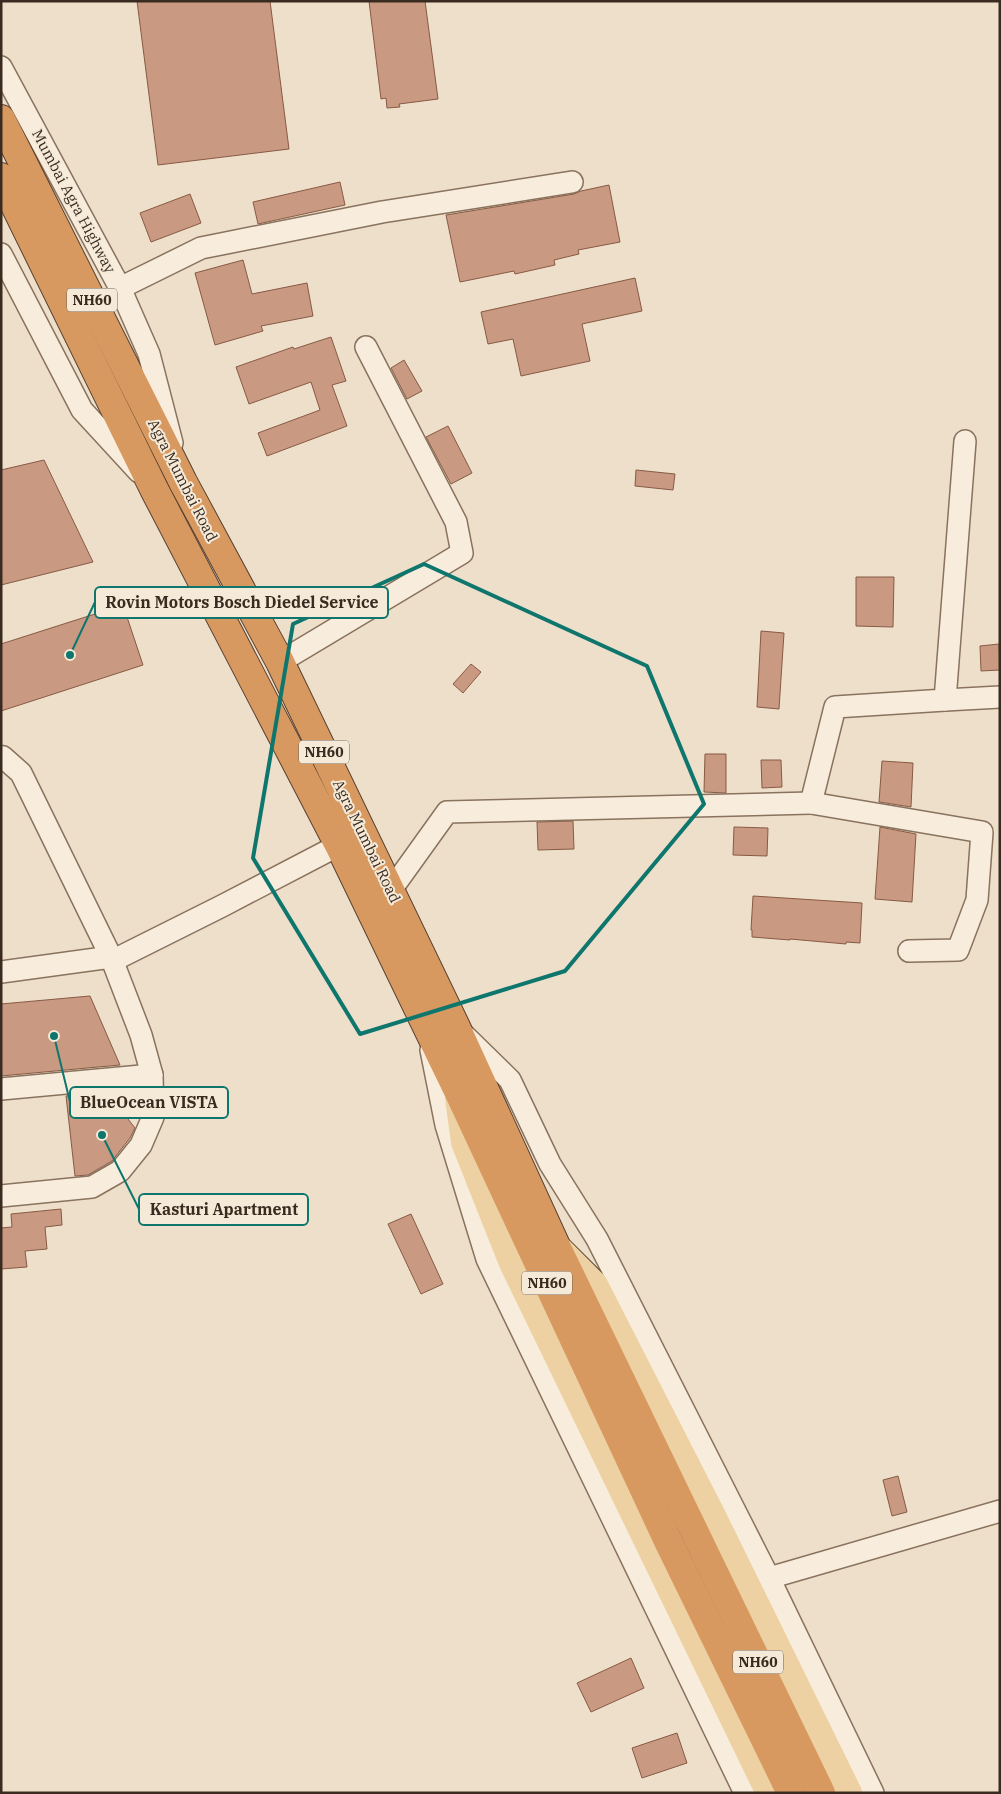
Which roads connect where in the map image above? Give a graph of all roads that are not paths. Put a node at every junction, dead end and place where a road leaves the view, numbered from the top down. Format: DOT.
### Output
graph roads {
  1 [pos="1,67"];
  2 [pos="1,119"];
  3 [pos="1,178"];
  4 [pos="572,182"];
  5 [pos="1,254"];
  6 [pos="120,288"];
  7 [pos="366,346"];
  8 [pos="965,442"];
  9 [pos="183,482"];
  10 [pos="154,488"];
  11 [pos="280,662"];
  12 [pos="1000,697"];
  13 [pos="945,700"];
  14 [pos="1,758"];
  15 [pos="811,803"];
  16 [pos="339,845"];
  17 [pos="391,890"];
  18 [pos="909,951"];
  19 [pos="110,957"];
  20 [pos="1,972"];
  21 [pos="426,1025"];
  22 [pos="456,1027"];
  23 [pos="152,1075"];
  24 [pos="1,1090"];
  25 [pos="458,1091"];
  26 [pos="1,1196"];
  27 [pos="557,1248"];
  28 [pos="1000,1510"];
  29 [pos="769,1578"];
  30 [pos="745,1793"];
  31 [pos="770,1793"];
  32 [pos="791,1793"];
  33 [pos="821,1793"];
  34 [pos="848,1793"];
  35 [pos="873,1793"];
  1 -- 6 [label="street, Mumbai Agra Highway"];
  2 -- 9 [label="highway, Agra Mumbai Road / NH60"];
  3 -- 10 [label="highway, Agra Mumbai Road / NH60"];
  4 -- 6 [label="street"];
  5 -- 10 [label="street"];
  6 -- 9 [label="street, Mumbai Agra Highway"];
  7 -- 11 [label="street"];
  8 -- 13 [label="street"];
  9 -- 11 [label="highway, Agra Mumbai Road / NH60"];
  10 -- 16 [label="highway, Agra Mumbai Road / NH60"];
  11 -- 17 [label="highway, Agra Mumbai Road / NH60"];
  12 -- 13 [label="street"];
  13 -- 15 [label="street"];
  14 -- 19 [label="street"];
  15 -- 17 [label="street"];
  15 -- 18 [label="street"];
  16 -- 19 [label="street"];
  16 -- 21 [label="highway, Agra Mumbai Road / NH60"];
  17 -- 22 [label="highway, Agra Mumbai Road / NH60"];
  19 -- 20 [label="street"];
  19 -- 23 [label="street"];
  21 -- 25 [label="highway, NH60"];
  21 -- 30 [label="street"];
  22 -- 27 [label="highway, Agra Mumbai Road / NH60"];
  22 -- 29 [label="street"];
  23 -- 24 [label="street"];
  23 -- 26 [label="street"];
  25 -- 31 [label="main road"];
  25 -- 32 [label="highway, NH60"];
  27 -- 33 [label="highway, NH60"];
  27 -- 34 [label="main road"];
  28 -- 29 [label="street"];
  29 -- 35 [label="street"];
}
